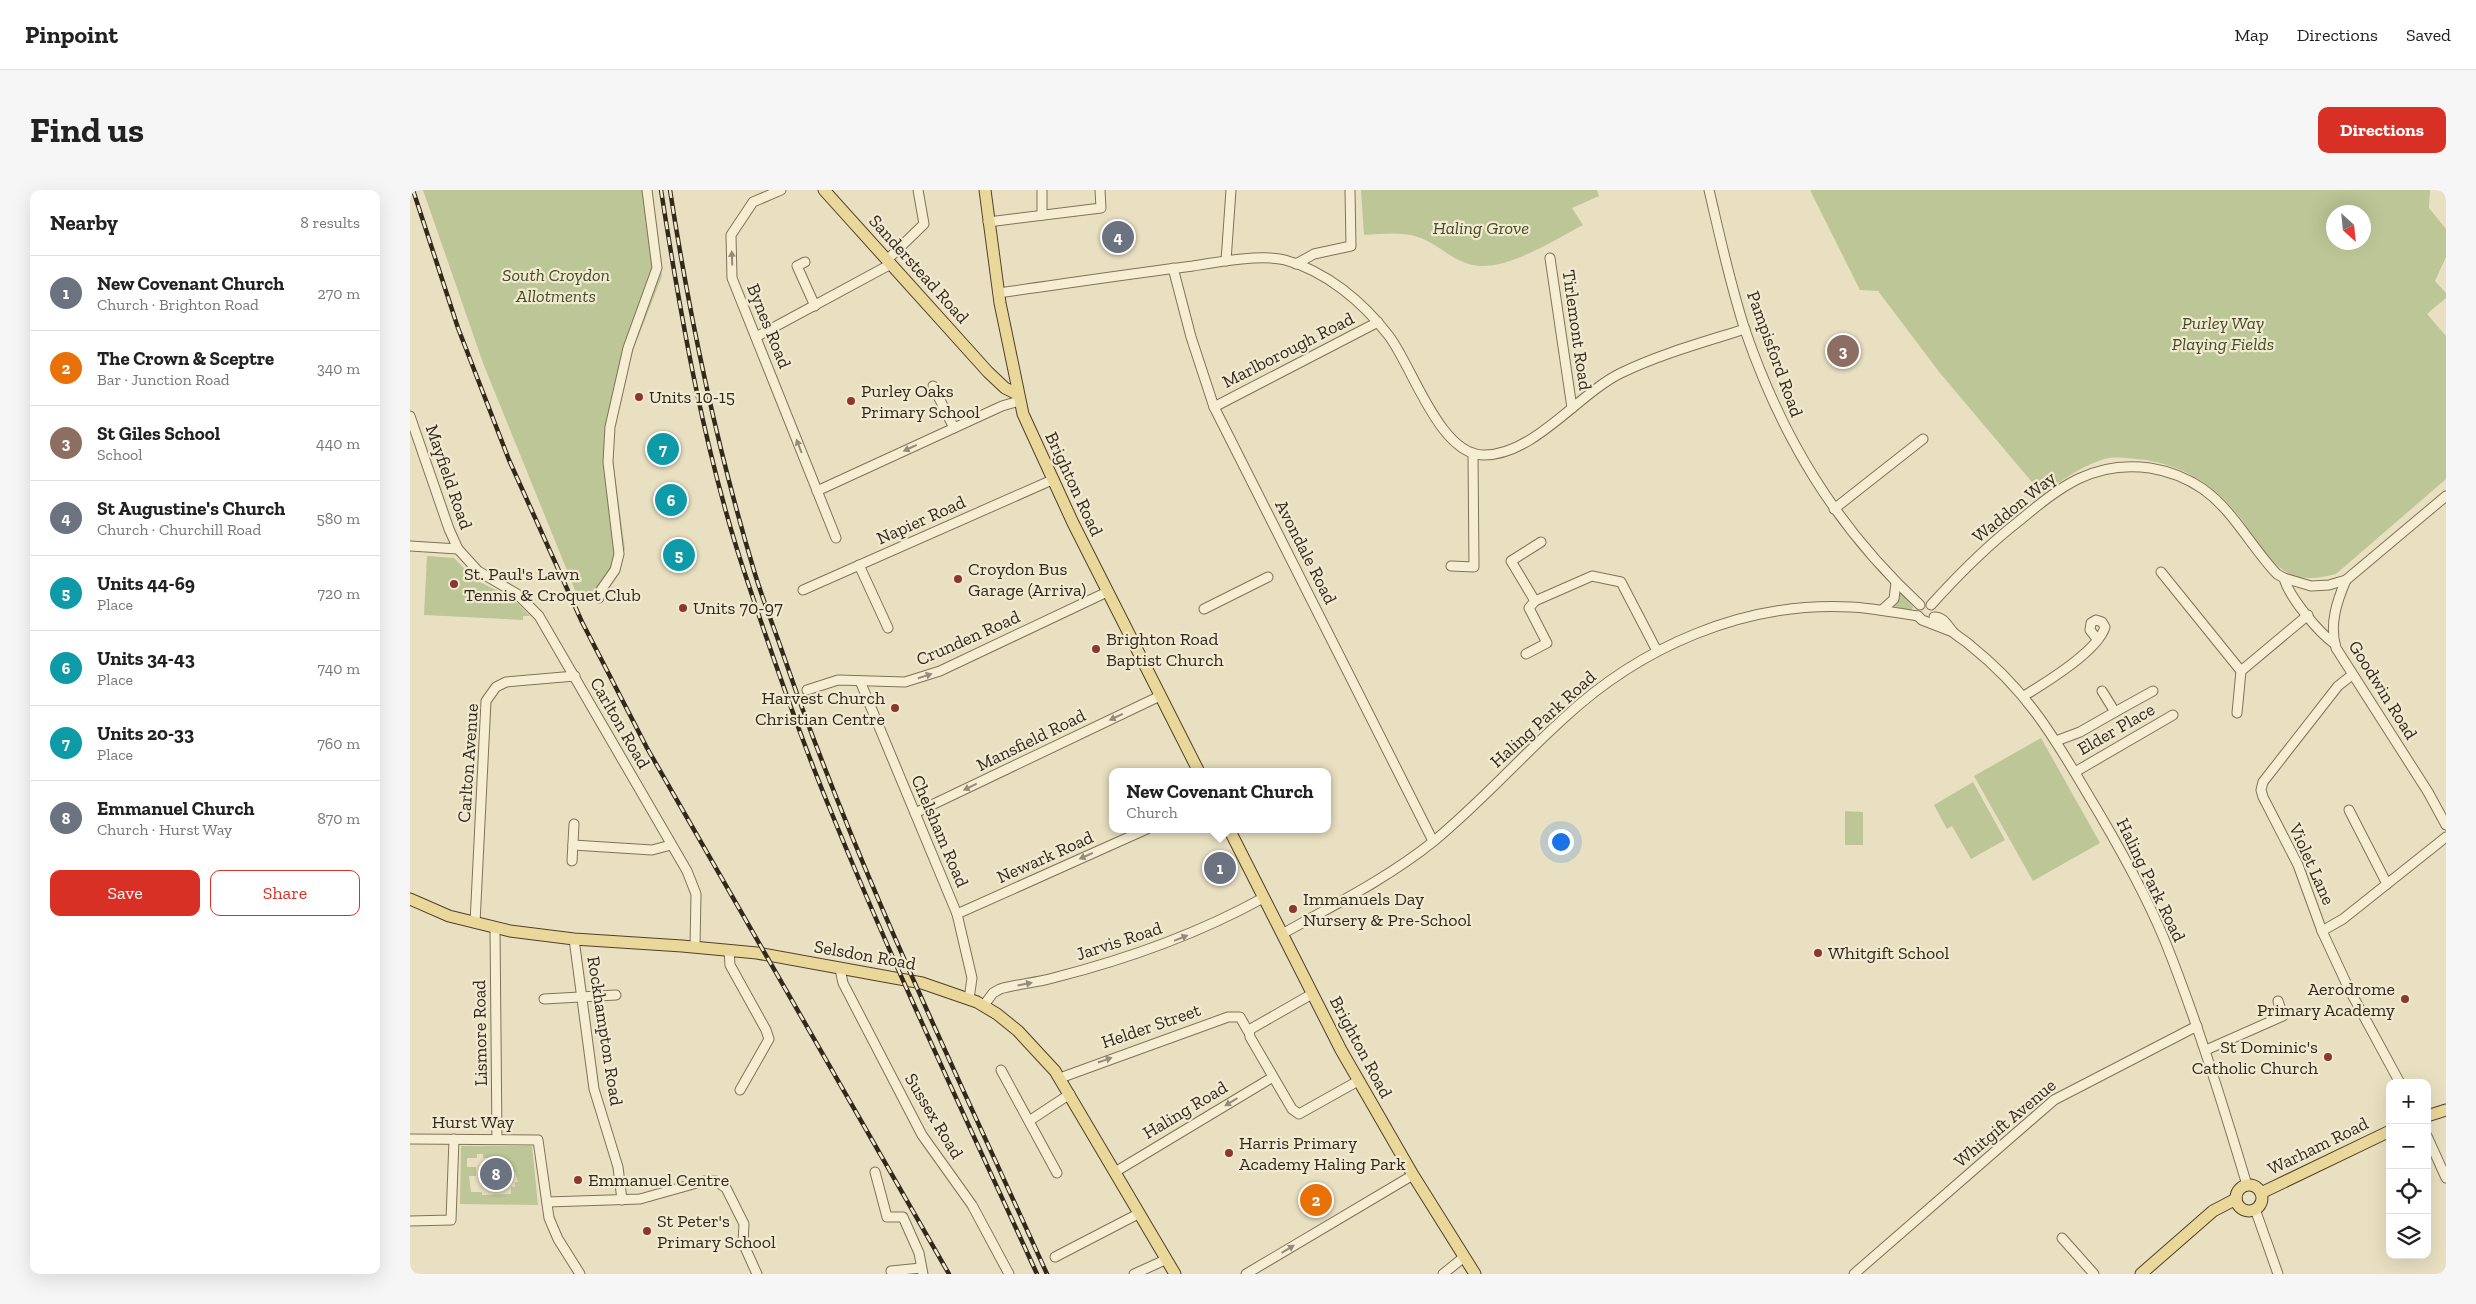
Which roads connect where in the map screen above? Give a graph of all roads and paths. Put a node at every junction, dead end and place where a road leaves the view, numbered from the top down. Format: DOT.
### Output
graph roads {
  1 [pos="647,190"];
  2 [pos="781,190"];
  3 [pos="824,190"];
  4 [pos="918,190"];
  5 [pos="985,190"];
  6 [pos="1042,190"];
  7 [pos="1100,190"];
  8 [pos="1231,190"];
  9 [pos="1350,190"];
  10 [pos="1709,190"];
  11 [pos="1042,215"];
  12 [pos="988,222"];
  13 [pos="1550,258"];
  14 [pos="1226,261"];
  15 [pos="805,262"];
  16 [pos="889,262"];
  17 [pos="1296,264"];
  18 [pos="1173,268"];
  19 [pos="998,293"];
  20 [pos="815,306"];
  21 [pos="1378,322"];
  22 [pos="1745,329"];
  23 [pos="756,337"];
  24 [pos="988,372"];
  25 [pos="1013,373"];
  26 [pos="933,386"];
  27 [pos="1018,398"];
  28 [pos="1214,407"];
  29 [pos="1572,408"];
  30 [pos="410,416"];
  31 [pos="954,428"];
  32 [pos="1923,439"];
  33 [pos="1473,453"];
  34 [pos="1052,480"];
  35 [pos="817,491"];
  36 [pos="2446,496"];
  37 [pos="1834,509"];
  38 [pos="836,538"];
  39 [pos="1541,542"];
  40 [pos="410,546"];
  41 [pos="458,549"];
  42 [pos="859,564"];
  43 [pos="1451,566"];
  44 [pos="2161,572"];
  45 [pos="1268,577"];
  46 [pos="2284,578"];
  47 [pos="2346,580"];
  48 [pos="1896,583"];
  49 [pos="803,590"];
  50 [pos="1107,592"];
  51 [pos="599,598"];
  52 [pos="1535,601"];
  53 [pos="1931,604"];
  54 [pos="1920,606"];
  55 [pos="1204,609"];
  56 [pos="1882,610"];
  57 [pos="1918,616"];
  58 [pos="2308,616"];
  59 [pos="1931,619"];
  60 [pos="888,628"];
  61 [pos="2097,639"];
  62 [pos="2334,644"];
  63 [pos="1657,651"];
  64 [pos="1526,654"];
  65 [pos="2241,671"];
  66 [pos="2352,675"];
  67 [pos="575,676"];
  68 [pos="860,681"];
  69 [pos="807,690"];
  70 [pos="2153,690"];
  71 [pos="2102,691"];
  72 [pos="1160,696"];
  73 [pos="2024,696"];
  74 [pos="2115,712"];
  75 [pos="2237,713"];
  76 [pos="2173,715"];
  77 [pos="2056,741"];
  78 [pos="1198,768"];
  79 [pos="2075,772"];
  80 [pos="2349,810"];
  81 [pos="915,813"];
  82 [pos="574,824"];
  83 [pos="2446,825"];
  84 [pos="1138,833"];
  85 [pos="1231,833"];
  86 [pos="2446,837"];
  87 [pos="1433,841"];
  88 [pos="671,844"];
  89 [pos="573,845"];
  90 [pos="572,861"];
  91 [pos="2387,884"];
  92 [pos="1264,898"];
  93 [pos="410,899"];
  94 [pos="957,914"];
  95 [pos="475,923"];
  96 [pos="495,928"];
  97 [pos="2322,931"];
  98 [pos="1282,934"];
  99 [pos="574,939"];
  100 [pos="695,947"];
  101 [pos="729,950"];
  102 [pos="840,969"];
  103 [pos="1312,994"];
  104 [pos="616,995"];
  105 [pos="581,997"];
  106 [pos="544,999"];
  107 [pos="969,999"];
  108 [pos="2278,1001"];
  109 [pos="984,1005"];
  110 [pos="2197,1026"];
  111 [pos="1248,1030"];
  112 [pos="2206,1050"];
  113 [pos="1001,1070"];
  114 [pos="1273,1077"];
  115 [pos="1060,1078"];
  116 [pos="2398,1079"];
  117 [pos="1358,1081"];
  118 [pos="740,1090"];
  119 [pos="1070,1094"];
  120 [pos="2446,1110"];
  121 [pos="2431,1115"];
  122 [pos="1029,1121"];
  123 [pos="2386,1133"];
  124 [pos="410,1139"];
  125 [pos="454,1139"];
  126 [pos="497,1139"];
  127 [pos="2431,1145"];
  128 [pos="875,1172"];
  129 [pos="1115,1172"];
  130 [pos="1057,1173"];
  131 [pos="1413,1175"];
  132 [pos="2446,1178"];
  133 [pos="2247,1185"];
  134 [pos="2261,1192"];
  135 [pos="2236,1198"];
  136 [pos="622,1200"];
  137 [pos="547,1202"];
  138 [pos="2255,1210"];
  139 [pos="1138,1214"];
  140 [pos="410,1221"];
  141 [pos="2062,1238"];
  142 [pos="1055,1257"];
  143 [pos="1464,1257"];
  144 [pos="1165,1260"];
  145 [pos="891,1271"];
  146 [pos="922,1271"];
  147 [pos="580,1274"];
  148 [pos="756,1274"];
  149 [pos="1010,1274"];
  150 [pos="1134,1274"];
  151 [pos="1175,1274"];
  152 [pos="1246,1274"];
  153 [pos="1443,1274"];
  154 [pos="1475,1274"];
  155 [pos="1854,1274"];
  156 [pos="2094,1274"];
  157 [pos="2141,1274"];
  158 [pos="2278,1274"];
  1 -- 51 [label="street"];
  23 -- 2 [label="street, Bynes Road, one-way"];
  3 -- 16 [label="main road, Sanderstead Road"];
  4 -- 16 [label="street"];
  5 -- 12 [label="main road, Brighton Road"];
  6 -- 11 [label="street"];
  7 -- 11 [label="street"];
  8 -- 14 [label="street"];
  9 -- 17 [label="street"];
  10 -- 22 [label="street, Pampisford Road"];
  11 -- 12 [label="street"];
  12 -- 19 [label="main road, Brighton Road"];
  13 -- 29 [label="street, Tirlemont Road"];
  14 -- 17 [label="street"];
  14 -- 18 [label="street"];
  15 -- 20 [label="street"];
  16 -- 20 [label="street"];
  16 -- 24 [label="main road, Sanderstead Road"];
  17 -- 21 [label="street"];
  18 -- 19 [label="street"];
  18 -- 28 [label="street, Avondale Road"];
  19 -- 25 [label="main road, Brighton Road"];
  20 -- 23 [label="street"];
  21 -- 28 [label="street, Marlborough Road"];
  21 -- 33 [label="street"];
  22 -- 29 [label="street"];
  22 -- 37 [label="street, Pampisford Road"];
  35 -- 23 [label="street, Bynes Road, one-way"];
  24 -- 25 [label="main road"];
  24 -- 27 [label="main road, Sanderstead Road"];
  25 -- 27 [label="main road, Brighton Road"];
  26 -- 31 [label="street"];
  27 -- 31 [label="street"];
  27 -- 34 [label="main road, Brighton Road"];
  28 -- 87 [label="street, Avondale Road"];
  29 -- 33 [label="street"];
  30 -- 41 [label="street, Mayfield Road"];
  31 -- 35 [label="street, one-way"];
  32 -- 37 [label="street"];
  33 -- 43 [label="street"];
  34 -- 42 [label="street, Napier Road"];
  34 -- 50 [label="main road, Brighton Road"];
  35 -- 38 [label="street, Bynes Road"];
  36 -- 47 [label="street, Waddon Way"];
  37 -- 48 [label="street, Pampisford Road"];
  39 -- 52 [label="street"];
  40 -- 41 [label="street"];
  41 -- 67 [label="street, Carlton Road"];
  42 -- 49 [label="street, Napier Road"];
  42 -- 60 [label="street"];
  44 -- 65 [label="street"];
  45 -- 55 [label="street"];
  46 -- 47 [label="street, Waddon Way"];
  46 -- 53 [label="street, Waddon Way"];
  46 -- 58 [label="street, Goodwin Road"];
  47 -- 62 [label="street"];
  48 -- 54 [label="street, Pampisford Road"];
  48 -- 56 [label="street"];
  68 -- 50 [label="street, Crunden Road, one-way"];
  50 -- 72 [label="main road, Brighton Road"];
  52 -- 63 [label="street"];
  52 -- 64 [label="street"];
  53 -- 54 [label="street"];
  53 -- 59 [label="street"];
  54 -- 57 [label="street"];
  56 -- 57 [label="street, Haling Park Road"];
  56 -- 63 [label="street, Haling Park Road"];
  57 -- 59 [label="street"];
  58 -- 62 [label="street, Goodwin Road"];
  58 -- 65 [label="street"];
  59 -- 73 [label="street, Haling Park Road"];
  61 -- 73 [label="street"];
  62 -- 66 [label="street, Goodwin Road"];
  63 -- 87 [label="street, Haling Park Road"];
  65 -- 75 [label="street"];
  66 -- 83 [label="street, Goodwin Road"];
  66 -- 97 [label="street, Violet Lane"];
  67 -- 88 [label="street, Carlton Road"];
  67 -- 95 [label="street, Carlton Avenue"];
  68 -- 69 [label="street, Crunden Road"];
  68 -- 81 [label="street, Chelsham Road"];
  70 -- 74 [label="street"];
  71 -- 74 [label="street"];
  72 -- 78 [label="main road, Brighton Road"];
  72 -- 81 [label="street, Mansfield Road, one-way"];
  73 -- 77 [label="street, Haling Park Road"];
  74 -- 77 [label="street"];
  76 -- 79 [label="street, Elder Place"];
  77 -- 79 [label="street, Haling Park Road"];
  79 -- 110 [label="street, Haling Park Road"];
  80 -- 91 [label="street"];
  81 -- 94 [label="street, Chelsham Road"];
  82 -- 89 [label="street"];
  84 -- 94 [label="street, Newark Road, one-way"];
  85 -- 92 [label="main road, Brighton Road"];
  86 -- 91 [label="street"];
  87 -- 98 [label="street, Haling Park Road"];
  88 -- 89 [label="street"];
  88 -- 100 [label="street, Carlton Road"];
  89 -- 90 [label="street"];
  91 -- 97 [label="street"];
  92 -- 98 [label="main road, Brighton Road"];
  109 -- 92 [label="street, Jarvis Road, one-way"];
  93 -- 95 [label="main road, Selsdon Road"];
  94 -- 107 [label="street, Chelsham Road"];
  95 -- 96 [label="main road, Selsdon Road"];
  96 -- 99 [label="main road, Selsdon Road"];
  96 -- 126 [label="street, Lismore Road"];
  97 -- 116 [label="street, Violet Lane"];
  98 -- 103 [label="main road, Brighton Road"];
  99 -- 100 [label="main road, Selsdon Road"];
  99 -- 105 [label="street, Rockhampton Road"];
  100 -- 101 [label="main road, Selsdon Road"];
  101 -- 102 [label="main road, Selsdon Road"];
  101 -- 118 [label="street"];
  102 -- 107 [label="main road, Selsdon Road"];
  102 -- 149 [label="street, Sussex Road"];
  103 -- 111 [label="street"];
  103 -- 117 [label="main road, Brighton Road"];
  104 -- 105 [label="street"];
  105 -- 106 [label="street"];
  105 -- 136 [label="street, Rockhampton Road"];
  107 -- 109 [label="main road, Selsdon Road"];
  108 -- 112 [label="street"];
  109 -- 115 [label="main road, Selsdon Road"];
  110 -- 112 [label="street, Haling Park Road"];
  110 -- 155 [label="street, Whitgift Avenue"];
  111 -- 114 [label="street"];
  115 -- 111 [label="street, Helder Street, one-way"];
  112 -- 133 [label="street, Haling Park Road"];
  113 -- 122 [label="street"];
  114 -- 117 [label="street"];
  114 -- 129 [label="street, Haling Road, one-way"];
  115 -- 119 [label="main road, Selsdon Road"];
  117 -- 131 [label="main road, Brighton Road"];
  119 -- 122 [label="street"];
  119 -- 129 [label="main road, Selsdon Road"];
  120 -- 121 [label="main road"];
  122 -- 130 [label="street"];
  123 -- 134 [label="main road, Warham Road"];
  124 -- 125 [label="street, Hurst Way"];
  125 -- 126 [label="street, Hurst Way"];
  125 -- 140 [label="street"];
  126 -- 137 [label="street, Hurst Way"];
  127 -- 132 [label="street"];
  128 -- 146 [label="street"];
  129 -- 139 [label="main road, Selsdon Road"];
  131 -- 143 [label="main road, Brighton Road"];
  152 -- 131 [label="street, one-way"];
  133 -- 134 [label="main road"];
  133 -- 135 [label="main road"];
  134 -- 138 [label="main road"];
  135 -- 138 [label="main road"];
  135 -- 157 [label="main road"];
  136 -- 137 [label="street"];
  136 -- 148 [label="street"];
  137 -- 147 [label="street"];
  138 -- 158 [label="street"];
  139 -- 142 [label="street"];
  139 -- 144 [label="main road, Selsdon Road"];
  141 -- 156 [label="street"];
  143 -- 153 [label="street"];
  143 -- 154 [label="main road, Brighton Road"];
  144 -- 150 [label="street"];
  144 -- 151 [label="main road, Selsdon Road"];
  145 -- 146 [label="street"];
}
